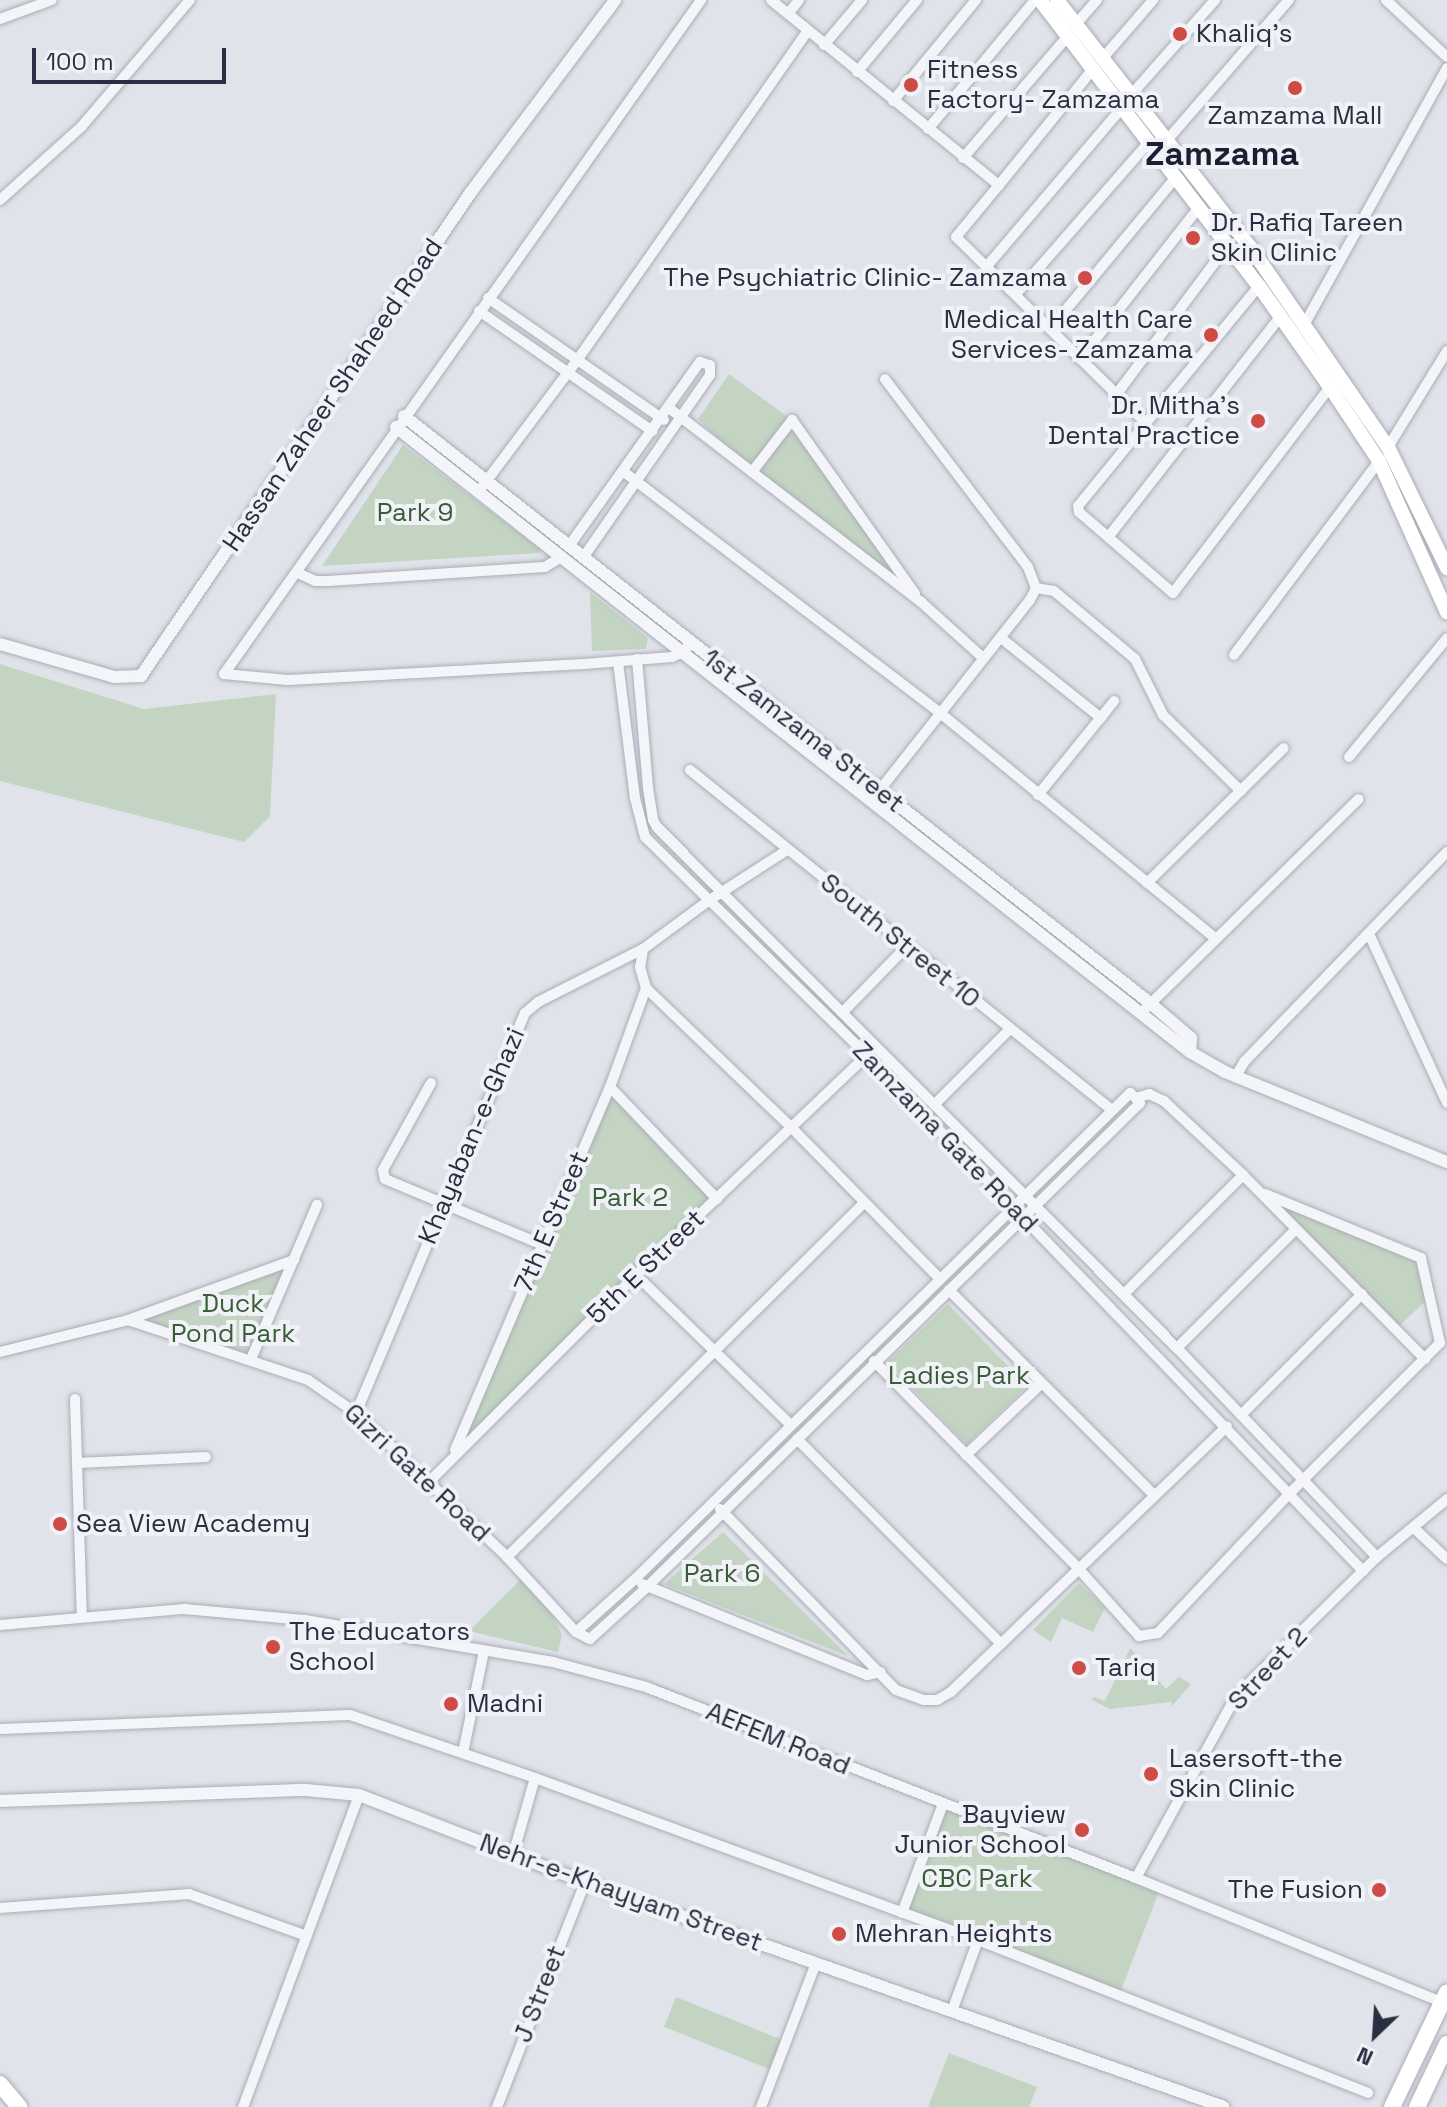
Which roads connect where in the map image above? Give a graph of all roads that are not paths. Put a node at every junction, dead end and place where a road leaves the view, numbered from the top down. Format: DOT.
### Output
graph roads {
  1 [pos="52,0"];
  2 [pos="188,0"];
  3 [pos="615,0"];
  4 [pos="701,0"];
  5 [pos="771,0"];
  6 [pos="799,0"];
  7 [pos="862,0"];
  8 [pos="917,0"];
  9 [pos="976,0"];
  10 [pos="1037,0"];
  11 [pos="1057,0"];
  12 [pos="1097,0"];
  13 [pos="1153,0"];
  14 [pos="1215,0"];
  15 [pos="1289,0"];
  16 [pos="1386,0"];
  17 [pos="788,14"];
  18 [pos="0,19"];
  19 [pos="1076,24"];
  20 [pos="808,30"];
  21 [pos="1067,37"];
  22 [pos="824,45"];
  23 [pos="1447,57"];
  24 [pos="1098,64"];
  25 [pos="1447,68"];
  26 [pos="857,72"];
  27 [pos="893,101"];
  28 [pos="1127,101"];
  29 [pos="928,129"];
  30 [pos="1168,139"];
  31 [pos="1149,142"];
  32 [pos="963,158"];
  33 [pos="1176,177"];
  34 [pos="999,185"];
  35 [pos="0,200"];
  36 [pos="1199,207"];
  37 [pos="1228,245"];
  38 [pos="987,266"];
  39 [pos="1259,286"];
  40 [pos="1016,294"];
  41 [pos="488,298"];
  42 [pos="479,311"];
  43 [pos="1280,317"];
  44 [pos="1304,325"];
  45 [pos="1050,329"];
  46 [pos="1447,351"];
  47 [pos="578,359"];
  48 [pos="1080,359"];
  49 [pos="568,371"];
  50 [pos="885,379"];
  51 [pos="1330,387"];
  52 [pos="1116,395"];
  53 [pos="669,408"];
  54 [pos="682,417"];
  55 [pos="661,418"];
  56 [pos="400,421"];
  57 [pos="1146,423"];
  58 [pos="674,428"];
  59 [pos="652,431"];
  60 [pos="1388,447"];
  61 [pos="1379,461"];
  62 [pos="624,472"];
  63 [pos="752,472"];
  64 [pos="487,481"];
  65 [pos="637,482"];
  66 [pos="478,492"];
  67 [pos="1109,536"];
  68 [pos="569,546"];
  69 [pos="561,557"];
  70 [pos="583,558"];
  71 [pos="1447,568"];
  72 [pos="298,573"];
  73 [pos="1036,588"];
  74 [pos="921,602"];
  75 [pos="1447,612"];
  76 [pos="1001,638"];
  77 [pos="1447,638"];
  78 [pos="0,644"];
  79 [pos="687,647"];
  80 [pos="1234,655"];
  81 [pos="982,657"];
  82 [pos="637,659"];
  83 [pos="618,662"];
  84 [pos="1114,701"];
  85 [pos="939,712"];
  86 [pos="1101,718"];
  87 [pos="1284,748"];
  88 [pos="826,749"];
  89 [pos="1349,757"];
  90 [pos="818,760"];
  91 [pos="690,770"];
  92 [pos="879,791"];
  93 [pos="1241,791"];
  94 [pos="1038,795"];
  95 [pos="1359,799"];
  96 [pos="942,848"];
  97 [pos="787,850"];
  98 [pos="1447,852"];
  99 [pos="1147,883"];
  100 [pos="723,891"];
  101 [pos="708,901"];
  102 [pos="1369,934"];
  103 [pos="1214,937"];
  104 [pos="907,946"];
  105 [pos="643,949"];
  106 [pos="646,988"];
  107 [pos="1146,1008"];
  108 [pos="843,1012"];
  109 [pos="1010,1029"];
  110 [pos="867,1055"];
  111 [pos="1236,1076"];
  112 [pos="431,1083"];
  113 [pos="610,1087"];
  114 [pos="1136,1098"];
  115 [pos="1447,1103"];
  116 [pos="935,1104"];
  117 [pos="1112,1110"];
  118 [pos="792,1128"];
  119 [pos="958,1130"];
  120 [pos="947,1139"];
  121 [pos="1447,1162"];
  122 [pos="1243,1175"];
  123 [pos="1260,1192"];
  124 [pos="1022,1197"];
  125 [pos="717,1199"];
  126 [pos="864,1203"];
  127 [pos="317,1205"];
  128 [pos="443,1206"];
  129 [pos="1012,1206"];
  130 [pos="1033,1207"];
  131 [pos="1023,1217"];
  132 [pos="1296,1229"];
  133 [pos="543,1245"];
  134 [pos="294,1260"];
  135 [pos="636,1275"];
  136 [pos="939,1278"];
  137 [pos="949,1290"];
  138 [pos="1124,1294"];
  139 [pos="1362,1294"];
  140 [pos="904,1314"];
  141 [pos="128,1320"];
  142 [pos="1149,1320"];
  143 [pos="915,1323"];
  144 [pos="1134,1333"];
  145 [pos="1177,1348"];
  146 [pos="716,1350"];
  147 [pos="0,1352"];
  148 [pos="251,1359"];
  149 [pos="1425,1359"];
  150 [pos="874,1361"];
  151 [pos="1041,1384"];
  152 [pos="75,1399"];
  153 [pos="356,1413"];
  154 [pos="1241,1415"];
  155 [pos="790,1424"];
  156 [pos="1227,1426"];
  157 [pos="797,1439"];
  158 [pos="1270,1446"];
  159 [pos="453,1455"];
  160 [pos="966,1455"];
  161 [pos="206,1457"];
  162 [pos="1258,1458"];
  163 [pos="78,1463"];
  164 [pos="1303,1480"];
  165 [pos="429,1482"];
  166 [pos="1291,1492"];
  167 [pos="1154,1495"];
  168 [pos="1447,1499"];
  169 [pos="712,1503"];
  170 [pos="723,1512"];
  171 [pos="1414,1528"];
  172 [pos="507,1557"];
  173 [pos="1377,1557"];
  174 [pos="1447,1559"];
  175 [pos="1077,1567"];
  176 [pos="1363,1571"];
  177 [pos="635,1579"];
  178 [pos="646,1588"];
  179 [pos="82,1617"];
  180 [pos="0,1625"];
  181 [pos="576,1632"];
  182 [pos="1001,1644"];
  183 [pos="484,1651"];
  184 [pos="881,1672"];
  185 [pos="0,1729"];
  186 [pos="463,1753"];
  187 [pos="535,1778"];
  188 [pos="359,1795"];
  189 [pos="0,1801"];
  190 [pos="943,1804"];
  191 [pos="513,1855"];
  192 [pos="1136,1878"];
  193 [pos="585,1882"];
  194 [pos="0,1908"];
  195 [pos="902,1913"];
  196 [pos="307,1936"];
  197 [pos="978,1940"];
  198 [pos="816,1963"];
  199 [pos="1444,1997"];
  200 [pos="952,2011"];
  201 [pos="1447,2044"];
  202 [pos="0,2084"];
  203 [pos="1368,2093"];
  204 [pos="19,2107"];
  205 [pos="243,2107"];
  206 [pos="497,2107"];
  207 [pos="761,2107"];
  208 [pos="1224,2107"];
  209 [pos="1392,2107"];
  210 [pos="1417,2107"];
  1 -- 18 [label="street"];
  2 -- 35 [label="street"];
  3 -- 78 [label="street, Hassan Zaheer Shaheed Road"];
  4 -- 41 [label="street"];
  5 -- 17 [label="street"];
  6 -- 17 [label="street"];
  7 -- 22 [label="street"];
  8 -- 26 [label="street"];
  9 -- 27 [label="street"];
  10 -- 21 [label="main road"];
  10 -- 29 [label="street"];
  11 -- 19 [label="main road"];
  12 -- 19 [label="street"];
  13 -- 24 [label="street"];
  14 -- 28 [label="street"];
  15 -- 30 [label="street"];
  16 -- 23 [label="street"];
  17 -- 20 [label="street"];
  19 -- 24 [label="main road"];
  20 -- 22 [label="street"];
  20 -- 47 [label="street"];
  21 -- 24 [label="main road"];
  21 -- 32 [label="street"];
  22 -- 26 [label="street"];
  24 -- 28 [label="main road"];
  24 -- 34 [label="street"];
  25 -- 44 [label="street"];
  26 -- 27 [label="street"];
  27 -- 29 [label="street"];
  28 -- 30 [label="main road"];
  28 -- 31 [label="main road"];
  28 -- 38 [label="street"];
  29 -- 32 [label="street"];
  30 -- 44 [label="main road"];
  31 -- 33 [label="main road"];
  31 -- 40 [label="street"];
  32 -- 34 [label="street"];
  33 -- 36 [label="main road"];
  33 -- 45 [label="street"];
  34 -- 38 [label="street"];
  36 -- 37 [label="main road"];
  36 -- 48 [label="street"];
  37 -- 39 [label="main road"];
  37 -- 52 [label="street"];
  38 -- 40 [label="street"];
  39 -- 43 [label="main road"];
  39 -- 57 [label="street"];
  40 -- 45 [label="street"];
  41 -- 42 [label="street"];
  41 -- 47 [label="street"];
  42 -- 49 [label="street"];
  42 -- 56 [label="street"];
  43 -- 51 [label="main road"];
  43 -- 67 [label="street"];
  44 -- 60 [label="main road"];
  45 -- 48 [label="street"];
  46 -- 60 [label="street"];
  47 -- 49 [label="street"];
  47 -- 55 [label="street"];
  48 -- 52 [label="street"];
  49 -- 59 [label="street"];
  49 -- 64 [label="street"];
  50 -- 73 [label="street"];
  51 -- 61 [label="main road"];
  51 -- 67 [label="street"];
  52 -- 57 [label="street"];
  53 -- 54 [label="street"];
  53 -- 54 [label="street"];
  53 -- 55 [label="street"];
  54 -- 58 [label="street"];
  54 -- 63 [label="street"];
  55 -- 58 [label="street"];
  55 -- 59 [label="street"];
  56 -- 64 [label="street, 1st Zamzama Street"];
  56 -- 66 [label="street, 1st Zamzama Street"];
  56 -- 72 [label="street"];
  57 -- 67 [label="street"];
  58 -- 65 [label="street"];
  59 -- 62 [label="street"];
  60 -- 71 [label="main road"];
  61 -- 75 [label="main road"];
  61 -- 80 [label="street"];
  62 -- 65 [label="street"];
  62 -- 68 [label="street"];
  63 -- 74 [label="street"];
  63 -- 74 [label="street"];
  64 -- 66 [label="street"];
  64 -- 68 [label="street, 1st Zamzama Street"];
  65 -- 70 [label="street"];
  65 -- 85 [label="street"];
  66 -- 69 [label="street, 1st Zamzama Street"];
  68 -- 70 [label="street, 1st Zamzama Street"];
  69 -- 72 [label="street"];
  69 -- 79 [label="street, 1st Zamzama Street"];
  70 -- 79 [label="street, 1st Zamzama Street"];
  72 -- 83 [label="street"];
  73 -- 76 [label="street"];
  73 -- 93 [label="street"];
  74 -- 81 [label="street"];
  76 -- 81 [label="street"];
  76 -- 86 [label="street"];
  77 -- 89 [label="street"];
  79 -- 82 [label="street"];
  79 -- 88 [label="street, 1st Zamzama Street"];
  79 -- 90 [label="street, 1st Zamzama Street"];
  81 -- 85 [label="street"];
  82 -- 83 [label="street"];
  82 -- 100 [label="street, Zamzama Gate Road"];
  83 -- 101 [label="street, Zamzama Gate Road"];
  84 -- 86 [label="street"];
  85 -- 92 [label="street"];
  85 -- 94 [label="street"];
  86 -- 94 [label="street"];
  87 -- 93 [label="street"];
  88 -- 90 [label="street"];
  88 -- 92 [label="street, 1st Zamzama Street"];
  90 -- 96 [label="street, 1st Zamzama Street"];
  91 -- 97 [label="street, South Street 10"];
  92 -- 96 [label="street, 1st Zamzama Street"];
  93 -- 99 [label="street"];
  94 -- 99 [label="street"];
  95 -- 103 [label="street"];
  96 -- 107 [label="street, 1st Zamzama Street"];
  97 -- 100 [label="street, Khayaban-e-Ghazi"];
  97 -- 104 [label="street, South Street 10"];
  98 -- 102 [label="street"];
  99 -- 103 [label="street"];
  100 -- 101 [label="street, Khayaban-e-Ghazi"];
  100 -- 108 [label="street, Zamzama Gate Road"];
  101 -- 105 [label="street, Khayaban-e-Ghazi"];
  101 -- 110 [label="street, Zamzama Gate Road"];
  102 -- 111 [label="street"];
  102 -- 115 [label="street"];
  103 -- 107 [label="street"];
  104 -- 108 [label="street"];
  104 -- 109 [label="street, South Street 10"];
  105 -- 106 [label="street"];
  105 -- 128 [label="street, Khayaban-e-Ghazi"];
  106 -- 113 [label="street, 7th E Street"];
  106 -- 118 [label="street"];
  107 -- 111 [label="street, 1st Zamzama Street"];
  108 -- 116 [label="street, Zamzama Gate Road"];
  109 -- 116 [label="street"];
  109 -- 117 [label="street, South Street 10"];
  110 -- 118 [label="street, 5th E Street"];
  110 -- 120 [label="street, Zamzama Gate Road"];
  111 -- 121 [label="street, 1st Zamzama Street"];
  112 -- 128 [label="street"];
  113 -- 125 [label="street"];
  113 -- 133 [label="street, 7th E Street"];
  114 -- 117 [label="street"];
  114 -- 122 [label="street"];
  114 -- 130 [label="street"];
  116 -- 119 [label="street, Zamzama Gate Road"];
  117 -- 124 [label="street"];
  118 -- 125 [label="street, 5th E Street"];
  118 -- 126 [label="street"];
  119 -- 120 [label="street"];
  119 -- 124 [label="street, Zamzama Gate Road"];
  120 -- 129 [label="street, Zamzama Gate Road"];
  122 -- 123 [label="street"];
  122 -- 138 [label="street"];
  123 -- 132 [label="street"];
  123 -- 149 [label="street"];
  124 -- 129 [label="street"];
  124 -- 130 [label="street, Zamzama Gate Road"];
  125 -- 135 [label="street, 5th E Street"];
  126 -- 136 [label="street"];
  126 -- 146 [label="street"];
  127 -- 134 [label="street"];
  128 -- 133 [label="street"];
  128 -- 153 [label="street, Khayaban-e-Ghazi"];
  129 -- 131 [label="street, Zamzama Gate Road"];
  129 -- 136 [label="street"];
  130 -- 131 [label="street"];
  130 -- 138 [label="street, Zamzama Gate Road"];
  131 -- 137 [label="street"];
  131 -- 144 [label="street, Zamzama Gate Road"];
  132 -- 139 [label="street"];
  132 -- 145 [label="street"];
  133 -- 159 [label="street, 7th E Street"];
  134 -- 141 [label="street"];
  134 -- 148 [label="street"];
  135 -- 146 [label="street"];
  135 -- 159 [label="street, 5th E Street"];
  136 -- 140 [label="street"];
  137 -- 143 [label="street"];
  137 -- 151 [label="street"];
  138 -- 142 [label="street, Zamzama Gate Road"];
  139 -- 149 [label="street"];
  139 -- 154 [label="street"];
  140 -- 143 [label="street"];
  140 -- 155 [label="street"];
  141 -- 147 [label="street"];
  141 -- 148 [label="street, Gizri Gate Road"];
  142 -- 144 [label="street"];
  142 -- 145 [label="street, Zamzama Gate Road"];
  143 -- 150 [label="street"];
  144 -- 156 [label="street, Zamzama Gate Road"];
  145 -- 154 [label="street, Zamzama Gate Road"];
  146 -- 155 [label="street"];
  146 -- 172 [label="street"];
  148 -- 153 [label="street, Gizri Gate Road"];
  149 -- 164 [label="street"];
  150 -- 157 [label="street"];
  150 -- 160 [label="street"];
  151 -- 160 [label="street"];
  151 -- 167 [label="street"];
  152 -- 163 [label="street"];
  153 -- 165 [label="street, Gizri Gate Road"];
  154 -- 158 [label="street, Zamzama Gate Road"];
  155 -- 169 [label="street"];
  156 -- 162 [label="street, Zamzama Gate Road"];
  156 -- 167 [label="street"];
  157 -- 170 [label="street"];
  157 -- 182 [label="street"];
  158 -- 162 [label="street"];
  158 -- 164 [label="street, Zamzama Gate Road"];
  159 -- 165 [label="street, 5th E Street"];
  160 -- 175 [label="street"];
  161 -- 163 [label="street"];
  162 -- 166 [label="street, Zamzama Gate Road"];
  163 -- 179 [label="street"];
  164 -- 166 [label="street"];
  164 -- 173 [label="street, Zamzama Gate Road"];
  165 -- 172 [label="street, Gizri Gate Road"];
  166 -- 175 [label="street"];
  166 -- 176 [label="street, Zamzama Gate Road"];
  167 -- 175 [label="street"];
  168 -- 171 [label="street, Street 2"];
  169 -- 170 [label="street"];
  169 -- 177 [label="street"];
  170 -- 178 [label="street"];
  170 -- 184 [label="street"];
  171 -- 173 [label="street, Street 2"];
  171 -- 174 [label="street"];
  172 -- 181 [label="street, Gizri Gate Road"];
  173 -- 176 [label="street, Street 2"];
  175 -- 182 [label="street"];
  176 -- 192 [label="street, Street 2"];
  177 -- 178 [label="street"];
  177 -- 181 [label="street"];
  178 -- 181 [label="street"];
  178 -- 184 [label="street"];
  179 -- 180 [label="street, AEFEM Road"];
  179 -- 183 [label="street, AEFEM Road"];
  182 -- 184 [label="street"];
  183 -- 186 [label="street"];
  183 -- 190 [label="street, AEFEM Road"];
  185 -- 186 [label="street"];
  186 -- 187 [label="street"];
  187 -- 191 [label="street"];
  187 -- 195 [label="street"];
  188 -- 189 [label="street, Nehr-e-Khayyam Street"];
  188 -- 191 [label="street, Nehr-e-Khayyam Street"];
  188 -- 196 [label="street"];
  190 -- 192 [label="street, AEFEM Road"];
  190 -- 195 [label="street"];
  191 -- 193 [label="street, Nehr-e-Khayyam Street"];
  192 -- 199 [label="street, AEFEM Road"];
  193 -- 198 [label="street, Nehr-e-Khayyam Street"];
  193 -- 206 [label="street, J Street"];
  194 -- 196 [label="street"];
  195 -- 197 [label="street"];
  196 -- 205 [label="street"];
  197 -- 200 [label="street"];
  197 -- 203 [label="street"];
  198 -- 200 [label="street, Nehr-e-Khayyam Street"];
  198 -- 207 [label="street"];
  199 -- 209 [label="main road"];
  200 -- 208 [label="street, Nehr-e-Khayyam Street"];
  201 -- 210 [label="main road"];
  202 -- 204 [label="main road"];
}
